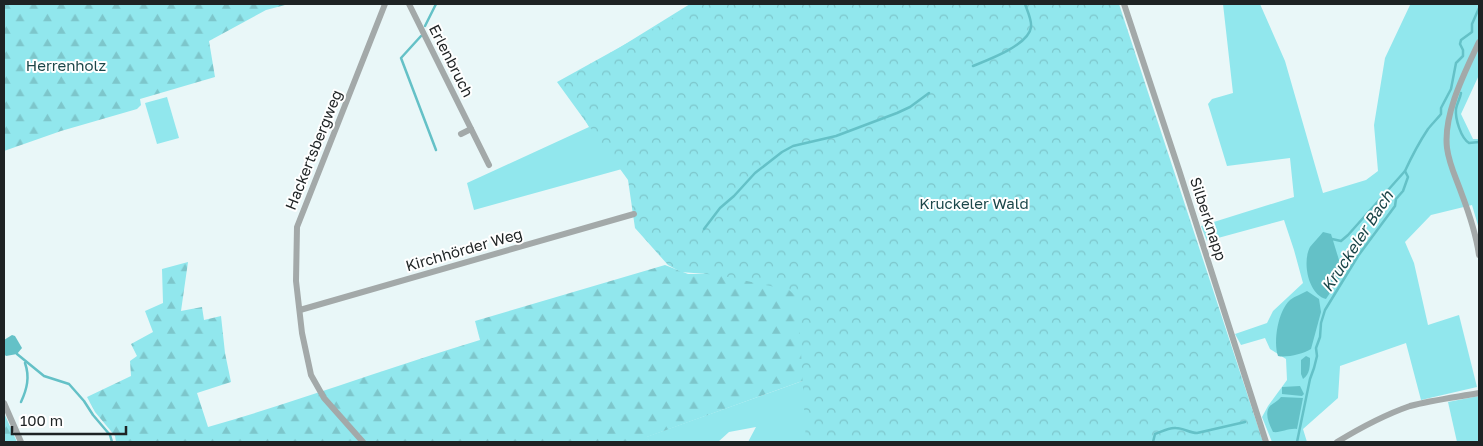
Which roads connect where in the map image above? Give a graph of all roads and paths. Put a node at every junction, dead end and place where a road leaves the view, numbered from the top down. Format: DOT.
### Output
graph roads {
  1 [pos="385,4"];
  2 [pos="409,4"];
  3 [pos="1124,4"];
  4 [pos="1479,42"];
  5 [pos="471,129"];
  6 [pos="462,134"];
  7 [pos="489,164"];
  8 [pos="634,214"];
  9 [pos="1479,256"];
  10 [pos="300,310"];
  11 [pos="1479,393"];
  12 [pos="4,403"];
  13 [pos="21,442"];
  14 [pos="362,442"];
  15 [pos="1266,442"];
  16 [pos="1337,442"];
  1 -- 10 [label="street, Hackertsbergweg"];
  2 -- 5 [label="street, Erlenbruch"];
  3 -- 15 [label="street, Silberknapp"];
  4 -- 9 [label="street"];
  5 -- 6 [label="street"];
  5 -- 7 [label="street, Erlenbruch"];
  8 -- 10 [label="street, Kirchhörder Weg"];
  10 -- 14 [label="street, Hackertsbergweg"];
  11 -- 16 [label="street"];
  12 -- 13 [label="street"];
}
